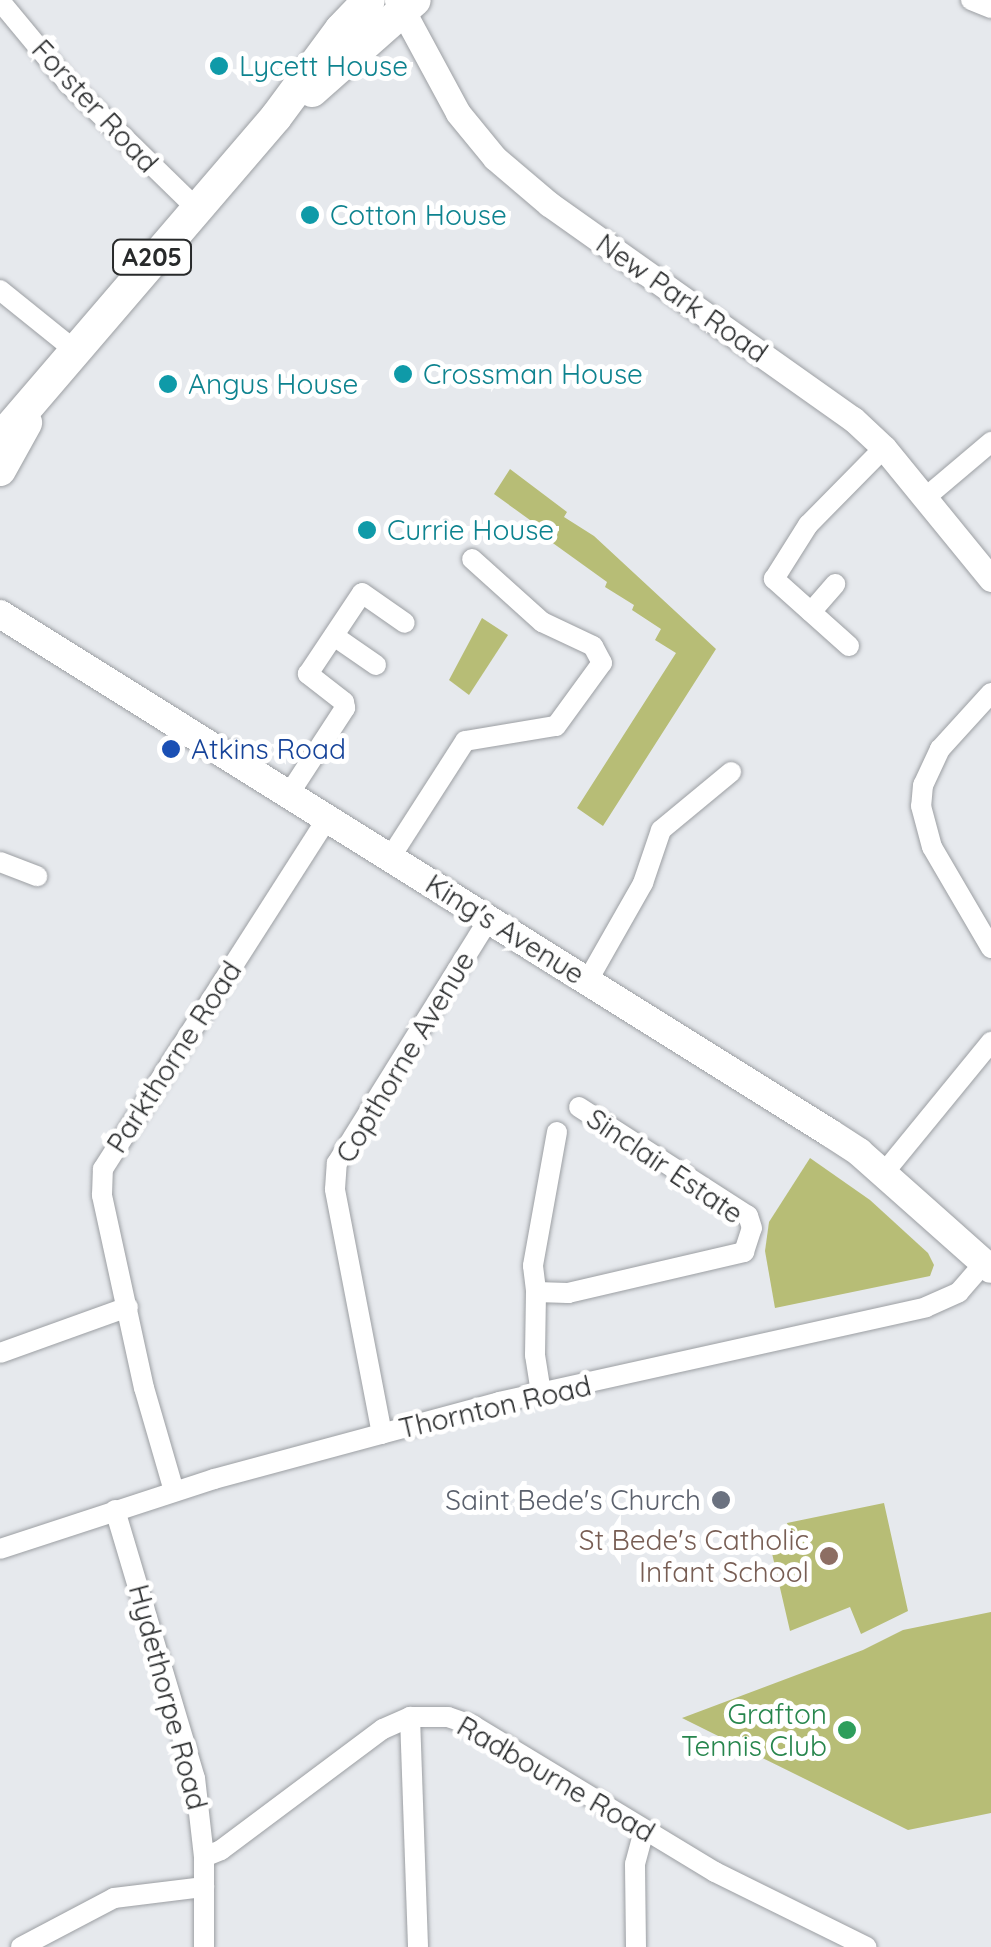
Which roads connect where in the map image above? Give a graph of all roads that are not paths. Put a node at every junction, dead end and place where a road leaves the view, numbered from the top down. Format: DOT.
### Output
graph roads {
  1 [pos="369,0"];
  2 [pos="971,0"];
  3 [pos="0,1"];
  4 [pos="404,4"];
  5 [pos="991,8"];
  6 [pos="276,116"];
  7 [pos="195,206"];
  8 [pos="0,290"];
  9 [pos="73,349"];
  10 [pos="50,380"];
  11 [pos="0,439"];
  12 [pos="991,442"];
  13 [pos="884,448"];
  14 [pos="0,470"];
  15 [pos="925,498"];
  16 [pos="472,559"];
  17 [pos="991,579"];
  18 [pos="834,584"];
  19 [pos="810,612"];
  20 [pos="0,614"];
  21 [pos="406,623"];
  22 [pos="334,636"];
  23 [pos="848,646"];
  24 [pos="376,665"];
  25 [pos="991,694"];
  26 [pos="731,772"];
  27 [pos="289,794"];
  28 [pos="327,818"];
  29 [pos="390,858"];
  30 [pos="0,862"];
  31 [pos="36,876"];
  32 [pos="489,919"];
  33 [pos="991,948"];
  34 [pos="588,980"];
  35 [pos="991,1042"];
  36 [pos="578,1107"];
  37 [pos="557,1132"];
  38 [pos="883,1174"];
  39 [pos="987,1266"];
  40 [pos="536,1292"];
  41 [pos="128,1307"];
  42 [pos="0,1353"];
  43 [pos="541,1391"];
  44 [pos="382,1434"];
  45 [pos="174,1491"];
  46 [pos="115,1510"];
  47 [pos="0,1549"];
  48 [pos="410,1717"];
  49 [pos="644,1830"];
  50 [pos="204,1856"];
  51 [pos="204,1887"];
  52 [pos="863,1946"];
  53 [pos="21,1947"];
  54 [pos="204,1947"];
  55 [pos="418,1947"];
  56 [pos="636,1947"];
  1 -- 6 [label="highway, A205"];
  2 -- 5 [label="street"];
  3 -- 7 [label="street, Forster Road"];
  4 -- 6 [label="highway, A205"];
  4 -- 13 [label="street, New Park Road"];
  6 -- 7 [label="highway, A205"];
  7 -- 9 [label="highway, A205"];
  8 -- 9 [label="street"];
  9 -- 10 [label="highway, A205"];
  10 -- 11 [label="highway, A205"];
  10 -- 14 [label="highway, A205"];
  12 -- 15 [label="street"];
  13 -- 15 [label="street, New Park Road"];
  13 -- 19 [label="street"];
  15 -- 17 [label="street, New Park Road"];
  16 -- 29 [label="street"];
  18 -- 19 [label="street"];
  19 -- 23 [label="street"];
  20 -- 27 [label="main road, King's Avenue"];
  21 -- 22 [label="street"];
  22 -- 24 [label="street"];
  22 -- 27 [label="street"];
  25 -- 33 [label="street"];
  26 -- 34 [label="street"];
  27 -- 28 [label="main road, King's Avenue"];
  28 -- 29 [label="main road, King's Avenue"];
  28 -- 41 [label="street, Parkthorne Road"];
  29 -- 32 [label="main road, King's Avenue"];
  30 -- 31 [label="street"];
  32 -- 34 [label="main road, King's Avenue"];
  32 -- 44 [label="street, Copthorne Avenue"];
  34 -- 38 [label="main road, King's Avenue"];
  35 -- 38 [label="street"];
  36 -- 40 [label="street, Sinclair Estate"];
  37 -- 40 [label="street, Sinclair Estate"];
  38 -- 39 [label="main road, King's Avenue"];
  39 -- 43 [label="street, Thornton Road"];
  40 -- 43 [label="street, Sinclair Estate"];
  41 -- 42 [label="street"];
  41 -- 45 [label="street, Parkthorne Road"];
  43 -- 44 [label="street, Thornton Road"];
  44 -- 45 [label="street, Thornton Road"];
  45 -- 46 [label="street, Thornton Road"];
  46 -- 47 [label="street, Thornton Road"];
  46 -- 50 [label="street, Hydethorpe Road"];
  48 -- 49 [label="street, Radbourne Road"];
  48 -- 50 [label="street"];
  48 -- 55 [label="street"];
  49 -- 52 [label="street, Radbourne Road"];
  49 -- 56 [label="street"];
  50 -- 51 [label="street, Hydethorpe Road"];
  51 -- 53 [label="street"];
  51 -- 54 [label="street, Hydethorpe Road"];
}
